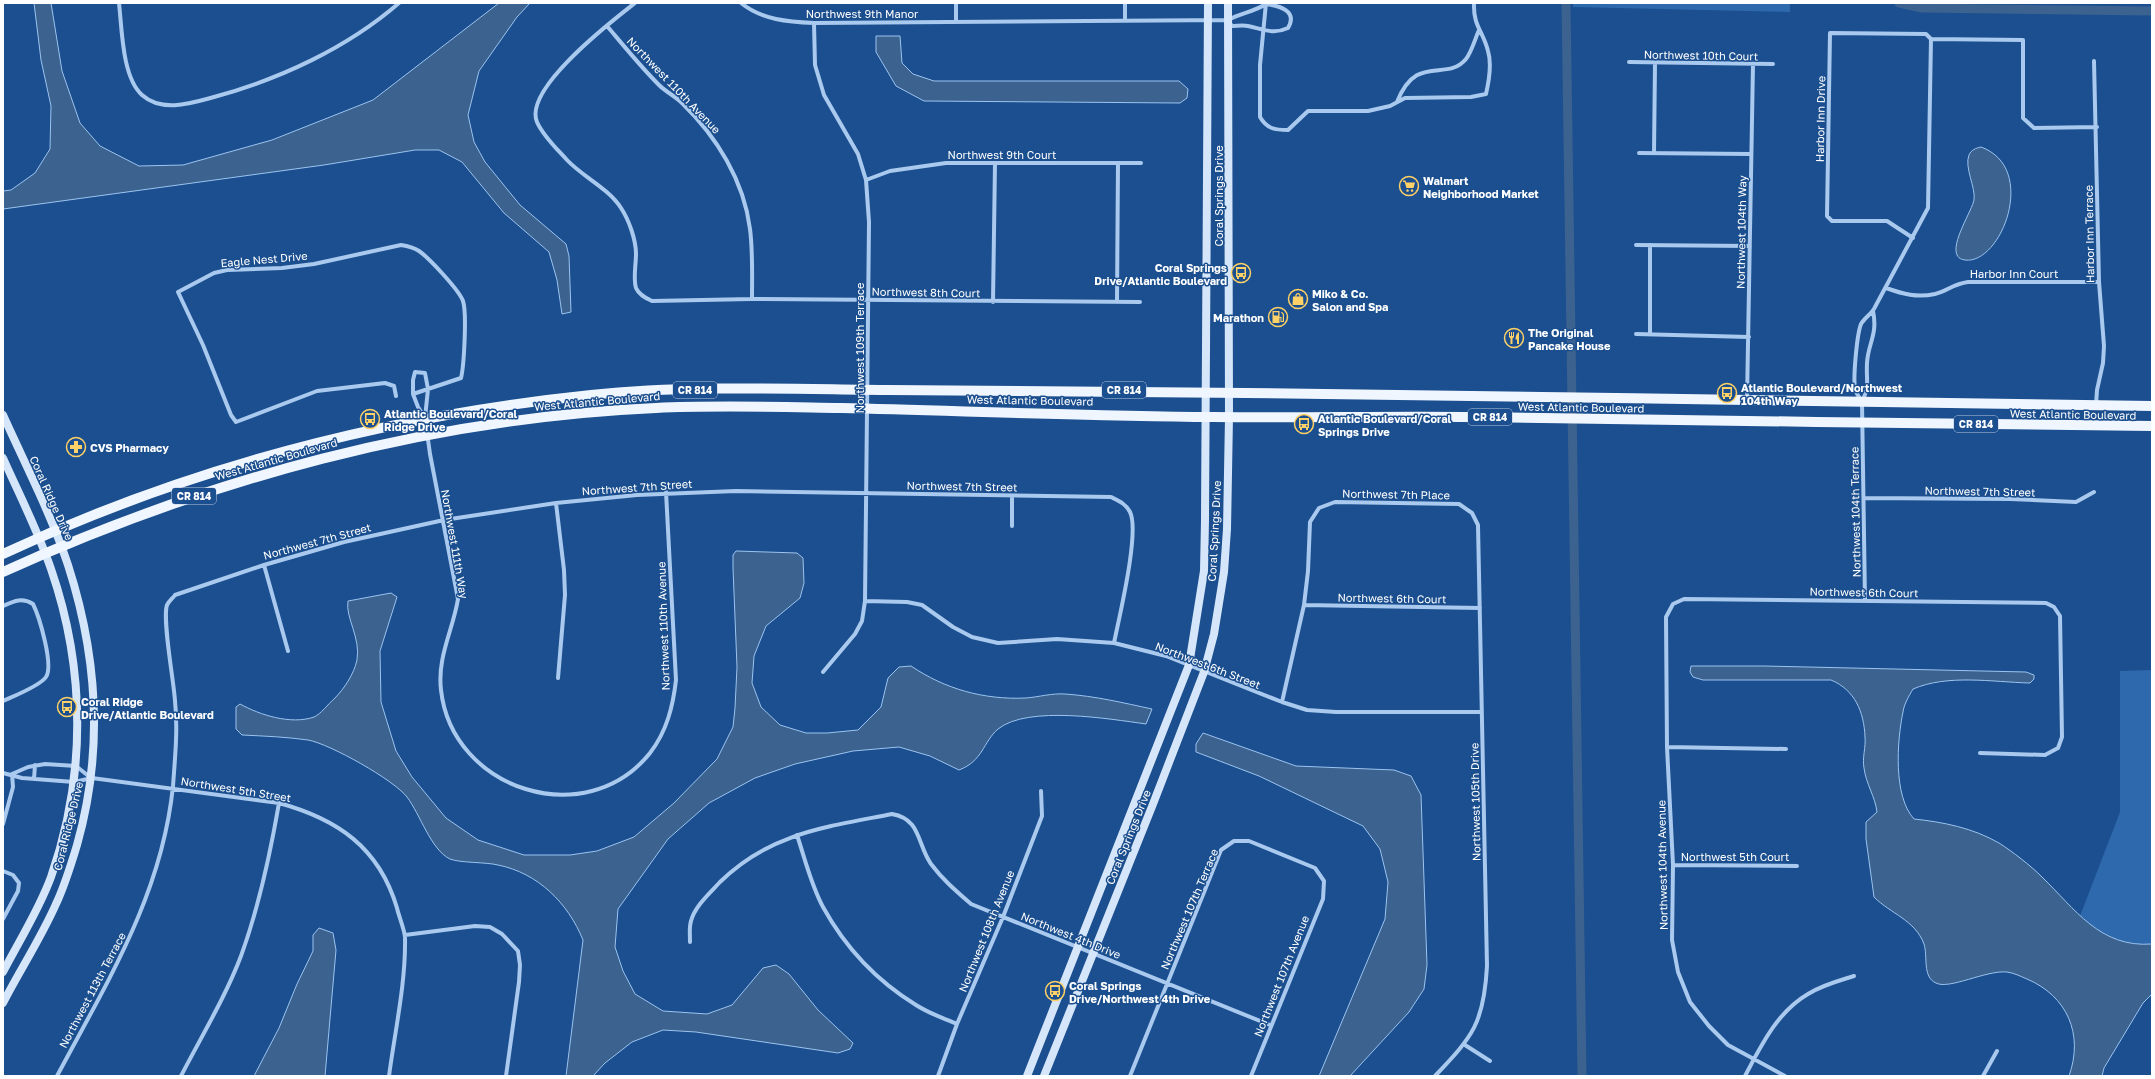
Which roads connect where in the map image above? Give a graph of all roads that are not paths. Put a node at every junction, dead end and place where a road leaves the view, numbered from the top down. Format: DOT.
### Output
graph roads {
  1 [pos="118,3"];
  2 [pos="399,3"];
  3 [pos="636,3"];
  4 [pos="741,3"];
  5 [pos="956,3"];
  6 [pos="1125,3"];
  7 [pos="1208,3"];
  8 [pos="1228,3"];
  9 [pos="1266,3"];
  10 [pos="1474,3"];
  11 [pos="1125,20"];
  12 [pos="1208,20"];
  13 [pos="1228,20"];
  14 [pos="956,22"];
  15 [pos="814,23"];
  16 [pos="607,26"];
  17 [pos="1479,30"];
  18 [pos="1263,31"];
  19 [pos="1931,39"];
  20 [pos="2094,61"];
  21 [pos="1629,62"];
  22 [pos="1655,63"];
  23 [pos="1752,64"];
  24 [pos="1773,64"];
  25 [pos="1397,102"];
  26 [pos="2096,127"];
  27 [pos="1639,153"];
  28 [pos="1654,153"];
  29 [pos="1751,154"];
  30 [pos="995,163"];
  31 [pos="1118,163"];
  32 [pos="1140,163"];
  33 [pos="866,180"];
  34 [pos="1913,238"];
  35 [pos="1636,245"];
  36 [pos="1650,245"];
  37 [pos="1750,246"];
  38 [pos="2098,282"];
  39 [pos="1886,288"];
  40 [pos="752,299"];
  41 [pos="868,300"];
  42 [pos="1117,301"];
  43 [pos="993,302"];
  44 [pos="1140,302"];
  45 [pos="1873,311"];
  46 [pos="1636,334"];
  47 [pos="1650,334"];
  48 [pos="1749,337"];
  49 [pos="1856,363"];
  50 [pos="1867,363"];
  51 [pos="428,389"];
  52 [pos="868,389"];
  53 [pos="1207,392"];
  54 [pos="1229,392"];
  55 [pos="413,394"];
  56 [pos="396,396"];
  57 [pos="1747,400"];
  58 [pos="1862,402"];
  59 [pos="2096,405"];
  60 [pos="2152,406"];
  61 [pos="868,409"];
  62 [pos="3,415"];
  63 [pos="1207,417"];
  64 [pos="1229,417"];
  65 [pos="425,418"];
  66 [pos="1862,423"];
  67 [pos="2152,426"];
  68 [pos="428,434"];
  69 [pos="3,458"];
  70 [pos="666,492"];
  71 [pos="866,492"];
  72 [pos="2094,492"];
  73 [pos="1012,496"];
  74 [pos="1864,498"];
  75 [pos="556,503"];
  76 [pos="1472,513"];
  77 [pos="444,520"];
  78 [pos="1012,526"];
  79 [pos="54,531"];
  80 [pos="39,538"];
  81 [pos="61,546"];
  82 [pos="45,553"];
  83 [pos="3,554"];
  84 [pos="264,565"];
  85 [pos="3,572"];
  86 [pos="865,601"];
  87 [pos="1865,601"];
  88 [pos="1673,604"];
  89 [pos="168,605"];
  90 [pos="1304,605"];
  91 [pos="3,606"];
  92 [pos="1480,608"];
  93 [pos="1114,643"];
  94 [pos="288,651"];
  95 [pos="1189,665"];
  96 [pos="823,672"];
  97 [pos="1204,672"];
  98 [pos="558,678"];
  99 [pos="3,701"];
  100 [pos="1282,702"];
  101 [pos="1482,712"];
  102 [pos="1668,747"];
  103 [pos="1786,749"];
  104 [pos="1980,753"];
  105 [pos="473,758"];
  106 [pos="35,765"];
  107 [pos="76,766"];
  108 [pos="3,773"];
  109 [pos="12,774"];
  110 [pos="92,778"];
  111 [pos="34,779"];
  112 [pos="74,782"];
  113 [pos="172,788"];
  114 [pos="1041,791"];
  115 [pos="278,803"];
  116 [pos="3,824"];
  117 [pos="797,835"];
  118 [pos="1673,865"];
  119 [pos="1797,866"];
  120 [pos="3,871"];
  121 [pos="1324,881"];
  122 [pos="1003,917"];
  123 [pos="3,919"];
  124 [pos="405,936"];
  125 [pos="690,942"];
  126 [pos="1077,948"];
  127 [pos="1092,953"];
  128 [pos="3,972"];
  129 [pos="1854,976"];
  130 [pos="1168,983"];
  131 [pos="4,1001"];
  132 [pos="957,1024"];
  133 [pos="1270,1025"];
  134 [pos="1465,1045"];
  135 [pos="1997,1051"];
  136 [pos="1754,1059"];
  137 [pos="1490,1061"];
  138 [pos="57,1076"];
  139 [pos="180,1076"];
  140 [pos="389,1076"];
  141 [pos="506,1076"];
  142 [pos="938,1076"];
  143 [pos="1027,1076"];
  144 [pos="1044,1076"];
  145 [pos="1130,1076"];
  146 [pos="1250,1076"];
  147 [pos="1435,1076"];
  148 [pos="1745,1076"];
  149 [pos="1785,1076"];
  150 [pos="1983,1076"];
  1 -- 2 [label="street"];
  3 -- 16 [label="street"];
  4 -- 15 [label="street, Northwest 9th Manor"];
  5 -- 14 [label="street"];
  6 -- 11 [label="street"];
  7 -- 12 [label="main road, Coral Springs Drive"];
  8 -- 13 [label="main road, Coral Springs Drive"];
  9 -- 13 [label="street"];
  9 -- 18 [label="street"];
  9 -- 18 [label="street"];
  10 -- 17 [label="street"];
  11 -- 12 [label="street, Northwest 9th Manor"];
  11 -- 14 [label="street, Northwest 9th Manor"];
  12 -- 13 [label="street, Northwest 9th Manor"];
  12 -- 53 [label="main road, Coral Springs Drive"];
  13 -- 18 [label="street"];
  13 -- 54 [label="main road, Coral Springs Drive"];
  14 -- 15 [label="street, Northwest 9th Manor"];
  15 -- 33 [label="street, Northwest 109th Terrace"];
  16 -- 40 [label="street, Northwest 110th Avenue"];
  16 -- 40 [label="street, Northwest 8th Court"];
  17 -- 25 [label="street"];
  17 -- 25 [label="street"];
  18 -- 25 [label="street"];
  19 -- 26 [label="street, Harbor Inn Drive"];
  19 -- 34 [label="street"];
  19 -- 34 [label="street, Harbor Inn Drive"];
  20 -- 26 [label="street, Harbor Inn Terrace"];
  21 -- 22 [label="street, Northwest 10th Court"];
  22 -- 23 [label="street, Northwest 10th Court"];
  22 -- 28 [label="street"];
  23 -- 24 [label="street, Northwest 10th Court"];
  23 -- 29 [label="street, Northwest 104th Way"];
  26 -- 38 [label="street, Harbor Inn Terrace"];
  27 -- 28 [label="street"];
  28 -- 29 [label="street"];
  29 -- 37 [label="street, Northwest 104th Way"];
  30 -- 31 [label="street, Northwest 9th Court"];
  30 -- 33 [label="street, Northwest 9th Court"];
  30 -- 43 [label="street"];
  31 -- 32 [label="street, Northwest 9th Court"];
  31 -- 42 [label="street"];
  33 -- 41 [label="street, Northwest 109th Terrace"];
  34 -- 39 [label="street"];
  35 -- 36 [label="street"];
  36 -- 37 [label="street"];
  36 -- 47 [label="street"];
  37 -- 48 [label="street, Northwest 104th Way"];
  38 -- 39 [label="street, Harbor Inn Court"];
  38 -- 59 [label="street, Harbor Inn Terrace"];
  39 -- 45 [label="street"];
  40 -- 41 [label="street, Northwest 8th Court"];
  41 -- 43 [label="street, Northwest 8th Court"];
  41 -- 52 [label="street, Northwest 109th Terrace"];
  42 -- 43 [label="street, Northwest 8th Court"];
  42 -- 44 [label="street, Northwest 8th Court"];
  45 -- 49 [label="street"];
  45 -- 50 [label="street"];
  46 -- 47 [label="street"];
  47 -- 48 [label="street"];
  48 -- 57 [label="street, Northwest 104th Way"];
  49 -- 50 [label="street"];
  49 -- 58 [label="street"];
  50 -- 58 [label="street"];
  51 -- 55 [label="street, Eagle Nest Drive"];
  51 -- 55 [label="street"];
  51 -- 56 [label="street, Eagle Nest Drive"];
  51 -- 65 [label="street"];
  52 -- 53 [label="main road, West Atlantic Boulevard / CR 814"];
  52 -- 61 [label="street, Northwest 109th Terrace"];
  52 -- 65 [label="main road, West Atlantic Boulevard / CR 814"];
  53 -- 54 [label="main road, West Atlantic Boulevard / CR 814"];
  53 -- 63 [label="main road, Coral Springs Drive"];
  54 -- 57 [label="main road, West Atlantic Boulevard / CR 814"];
  54 -- 64 [label="main road, Coral Springs Drive"];
  55 -- 65 [label="street"];
  57 -- 58 [label="main road, West Atlantic Boulevard / CR 814"];
  58 -- 59 [label="main road, West Atlantic Boulevard / CR 814"];
  58 -- 66 [label="street"];
  59 -- 60 [label="main road, West Atlantic Boulevard / CR 814"];
  61 -- 63 [label="main road, West Atlantic Boulevard / CR 814"];
  61 -- 68 [label="main road, West Atlantic Boulevard / CR 814"];
  61 -- 71 [label="street, Northwest 109th Terrace"];
  62 -- 79 [label="main road, Coral Ridge Drive"];
  63 -- 64 [label="main road, West Atlantic Boulevard / CR 814"];
  63 -- 95 [label="main road, Coral Springs Drive"];
  64 -- 66 [label="main road, West Atlantic Boulevard / CR 814"];
  64 -- 97 [label="main road, Coral Springs Drive"];
  65 -- 68 [label="street, Northwest 111th Way"];
  65 -- 79 [label="main road, West Atlantic Boulevard / CR 814"];
  66 -- 67 [label="main road, West Atlantic Boulevard / CR 814"];
  66 -- 74 [label="street, Northwest 104th Terrace"];
  68 -- 77 [label="street, Northwest 111th Way"];
  68 -- 81 [label="main road, West Atlantic Boulevard / CR 814"];
  69 -- 80 [label="main road, Coral Ridge Drive"];
  70 -- 71 [label="street, Northwest 7th Street"];
  70 -- 75 [label="street, Northwest 7th Street"];
  70 -- 105 [label="street, Northwest 110th Avenue"];
  71 -- 73 [label="street, Northwest 7th Street"];
  71 -- 86 [label="street, Northwest 109th Terrace"];
  72 -- 74 [label="street, Northwest 7th Street"];
  73 -- 78 [label="street"];
  73 -- 93 [label="street, Northwest 7th Street"];
  74 -- 87 [label="street, Northwest 104th Terrace"];
  75 -- 77 [label="street, Northwest 7th Street"];
  75 -- 98 [label="street"];
  76 -- 90 [label="street, Northwest 7th Place"];
  76 -- 92 [label="street, Northwest 105th Drive"];
  77 -- 84 [label="street, Northwest 7th Street"];
  77 -- 105 [label="street, Northwest 111th Way"];
  79 -- 80 [label="main road, West Atlantic Boulevard / CR 814"];
  79 -- 81 [label="main road, Coral Ridge Drive"];
  80 -- 82 [label="main road, Coral Ridge Drive"];
  80 -- 83 [label="main road, West Atlantic Boulevard / CR 814"];
  81 -- 82 [label="main road, West Atlantic Boulevard / CR 814"];
  81 -- 110 [label="main road, Coral Ridge Drive"];
  82 -- 85 [label="main road, West Atlantic Boulevard / CR 814"];
  82 -- 107 [label="main road, Coral Ridge Drive"];
  84 -- 89 [label="street, Northwest 7th Street"];
  84 -- 94 [label="street"];
  86 -- 93 [label="street, Northwest 6th Street"];
  86 -- 96 [label="street, Northwest 109th Terrace"];
  87 -- 88 [label="street, Northwest 6th Court"];
  87 -- 104 [label="street, Northwest 6th Court"];
  88 -- 102 [label="street, Northwest 104th Avenue"];
  89 -- 113 [label="street, Northwest 113th Terrace"];
  90 -- 92 [label="street, Northwest 6th Court"];
  90 -- 100 [label="street"];
  91 -- 99 [label="street"];
  92 -- 101 [label="street, Northwest 105th Drive"];
  93 -- 95 [label="street, Northwest 6th Street"];
  95 -- 97 [label="street, Northwest 6th Street"];
  95 -- 126 [label="main road, Coral Springs Drive"];
  97 -- 100 [label="street, Northwest 6th Street"];
  97 -- 127 [label="main road, Coral Springs Drive"];
  100 -- 101 [label="street, Northwest 6th Street"];
  101 -- 134 [label="street, Northwest 105th Drive"];
  102 -- 103 [label="street"];
  102 -- 118 [label="street, Northwest 104th Avenue"];
  106 -- 107 [label="street, Northwest 5th Street"];
  106 -- 109 [label="street, Northwest 5th Street"];
  106 -- 111 [label="street"];
  107 -- 110 [label="street, Northwest 5th Street"];
  107 -- 112 [label="main road, Coral Ridge Drive"];
  108 -- 109 [label="street, Northwest 5th Street"];
  109 -- 111 [label="street, Northwest 5th Street"];
  109 -- 116 [label="street"];
  110 -- 112 [label="street, Northwest 5th Street"];
  110 -- 113 [label="street, Northwest 5th Street"];
  110 -- 131 [label="main road, Coral Ridge Drive"];
  111 -- 112 [label="street, Northwest 5th Street"];
  112 -- 128 [label="main road, Coral Ridge Drive"];
  113 -- 115 [label="street, Northwest 5th Street"];
  113 -- 138 [label="street, Northwest 113th Terrace"];
  114 -- 122 [label="street, Northwest 108th Avenue"];
  115 -- 124 [label="street, Northwest 5th Street"];
  115 -- 139 [label="street"];
  117 -- 122 [label="street, Northwest 4th Drive"];
  117 -- 125 [label="street"];
  117 -- 132 [label="street"];
  118 -- 119 [label="street, Northwest 5th Court"];
  118 -- 136 [label="street, Northwest 104th Avenue"];
  120 -- 123 [label="street"];
  121 -- 130 [label="street, Northwest 107th Terrace"];
  121 -- 133 [label="street, Northwest 107th Avenue"];
  122 -- 126 [label="street, Northwest 4th Drive"];
  122 -- 132 [label="street, Northwest 108th Avenue"];
  124 -- 140 [label="street"];
  124 -- 141 [label="street"];
  126 -- 127 [label="street, Northwest 4th Drive"];
  126 -- 143 [label="main road, Coral Springs Drive"];
  127 -- 130 [label="street, Northwest 4th Drive"];
  127 -- 144 [label="main road, Coral Springs Drive"];
  129 -- 136 [label="street"];
  130 -- 133 [label="street, Northwest 4th Drive"];
  130 -- 145 [label="street, Northwest 107th Terrace"];
  132 -- 142 [label="street, Northwest 108th Avenue"];
  133 -- 146 [label="street, Northwest 107th Avenue"];
  134 -- 137 [label="street"];
  134 -- 147 [label="street, Northwest 105th Drive"];
  135 -- 150 [label="street"];
  136 -- 148 [label="street"];
  136 -- 149 [label="street, Northwest 104th Avenue"];
}
